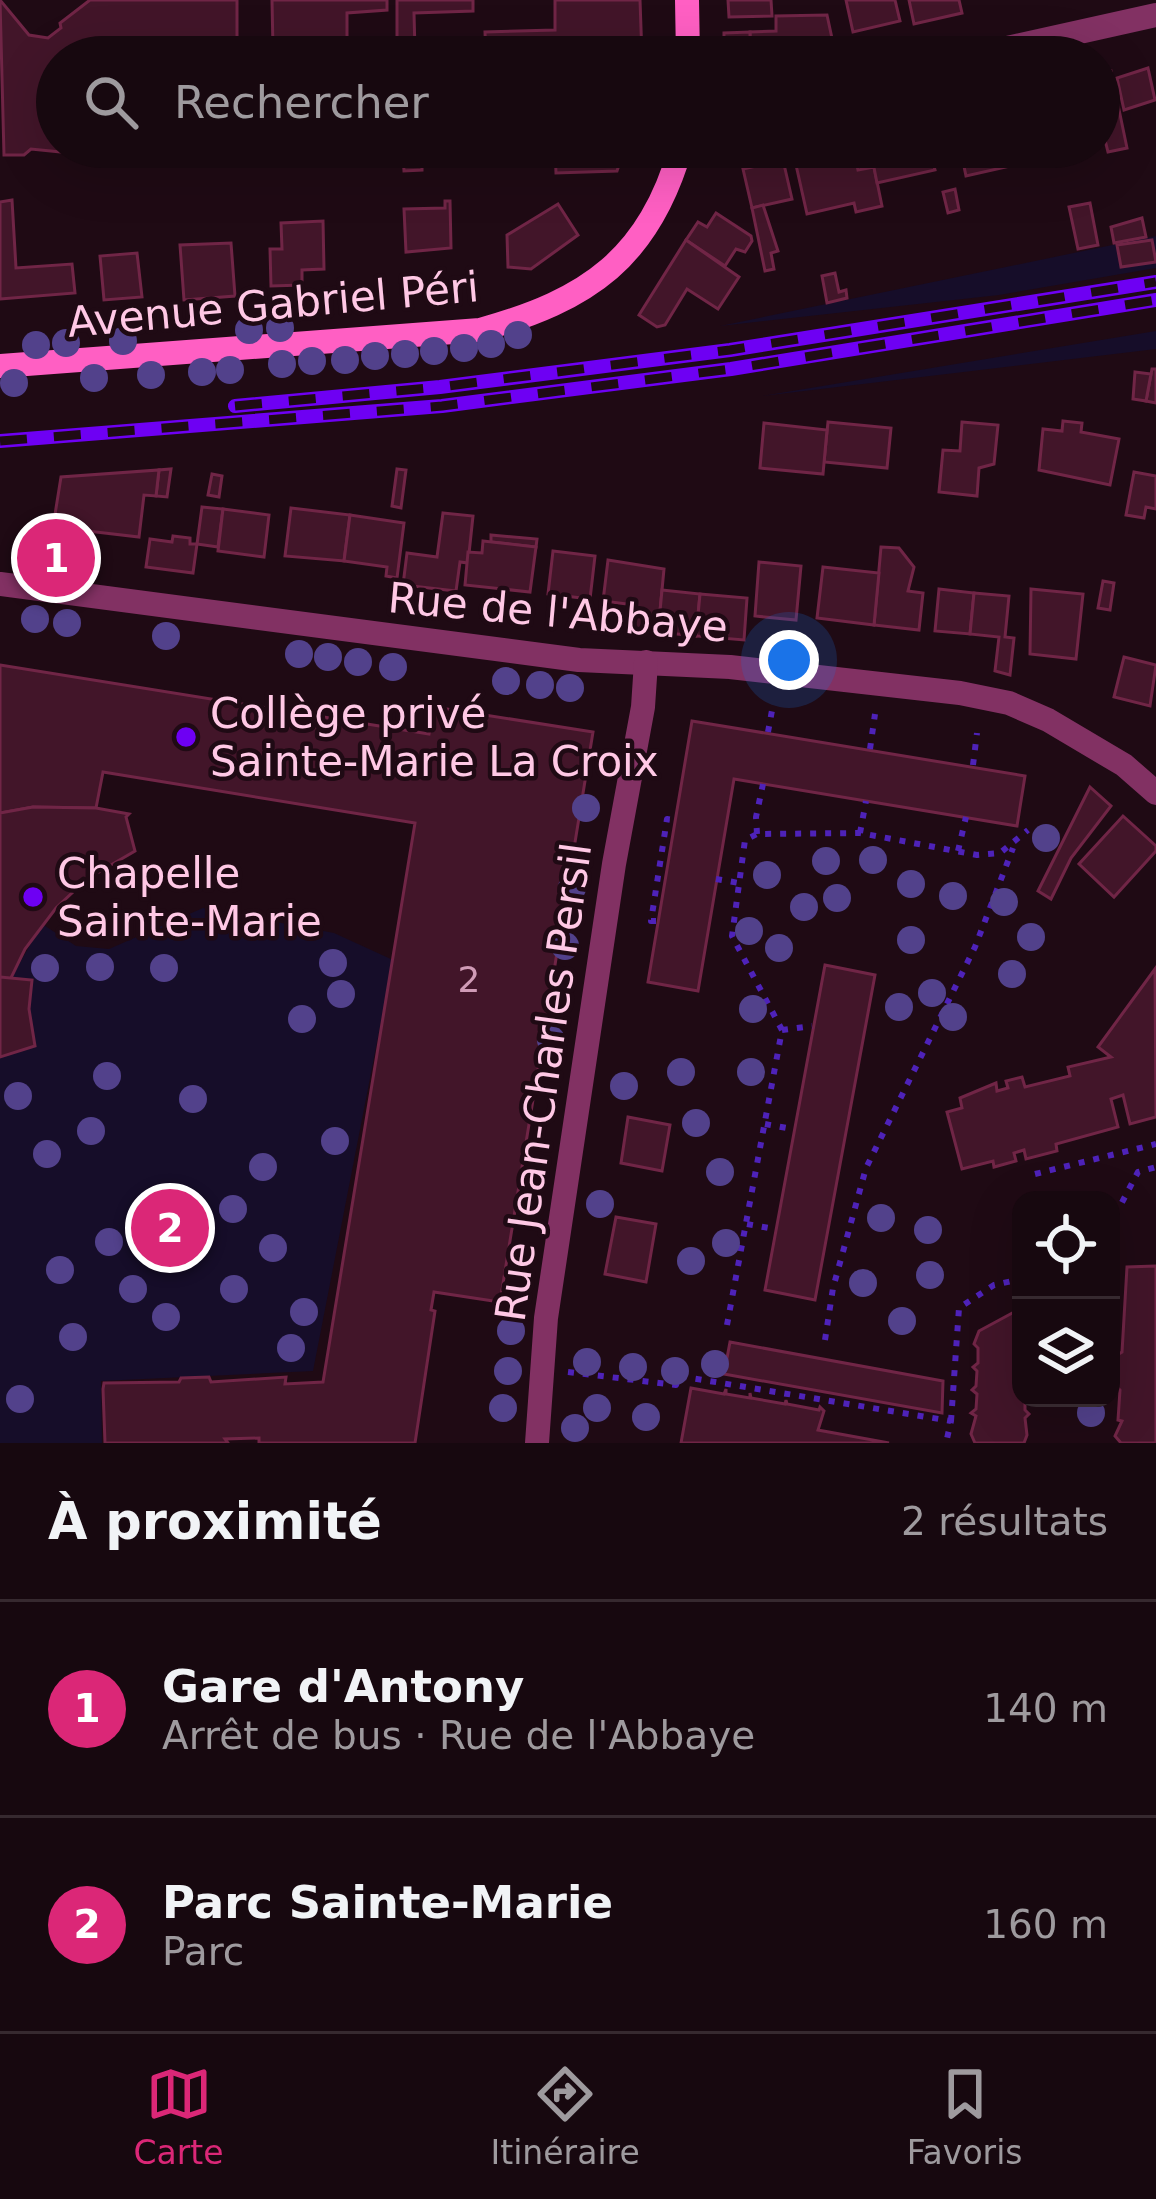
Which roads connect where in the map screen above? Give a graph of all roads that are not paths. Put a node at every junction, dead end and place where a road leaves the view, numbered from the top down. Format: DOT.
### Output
graph roads {
  1 [pos="687,0"];
  2 [pos="1156,15"];
  3 [pos="688,36"];
  4 [pos="1062,36"];
  5 [pos="675,168"];
  6 [pos="0,366"];
  7 [pos="0,584"];
  8 [pos="646,662"];
  9 [pos="1156,793"];
  10 [pos="537,1443"];
  1 -- 3 [label="main road"];
  2 -- 4 [label="street"];
  5 -- 6 [label="main road, Avenue Gabriel Péri"];
  7 -- 8 [label="street, Rue de l'Abbaye"];
  8 -- 9 [label="street, Rue de l'Abbaye"];
  8 -- 10 [label="street, Rue Jean-Charles Persil"];
}
